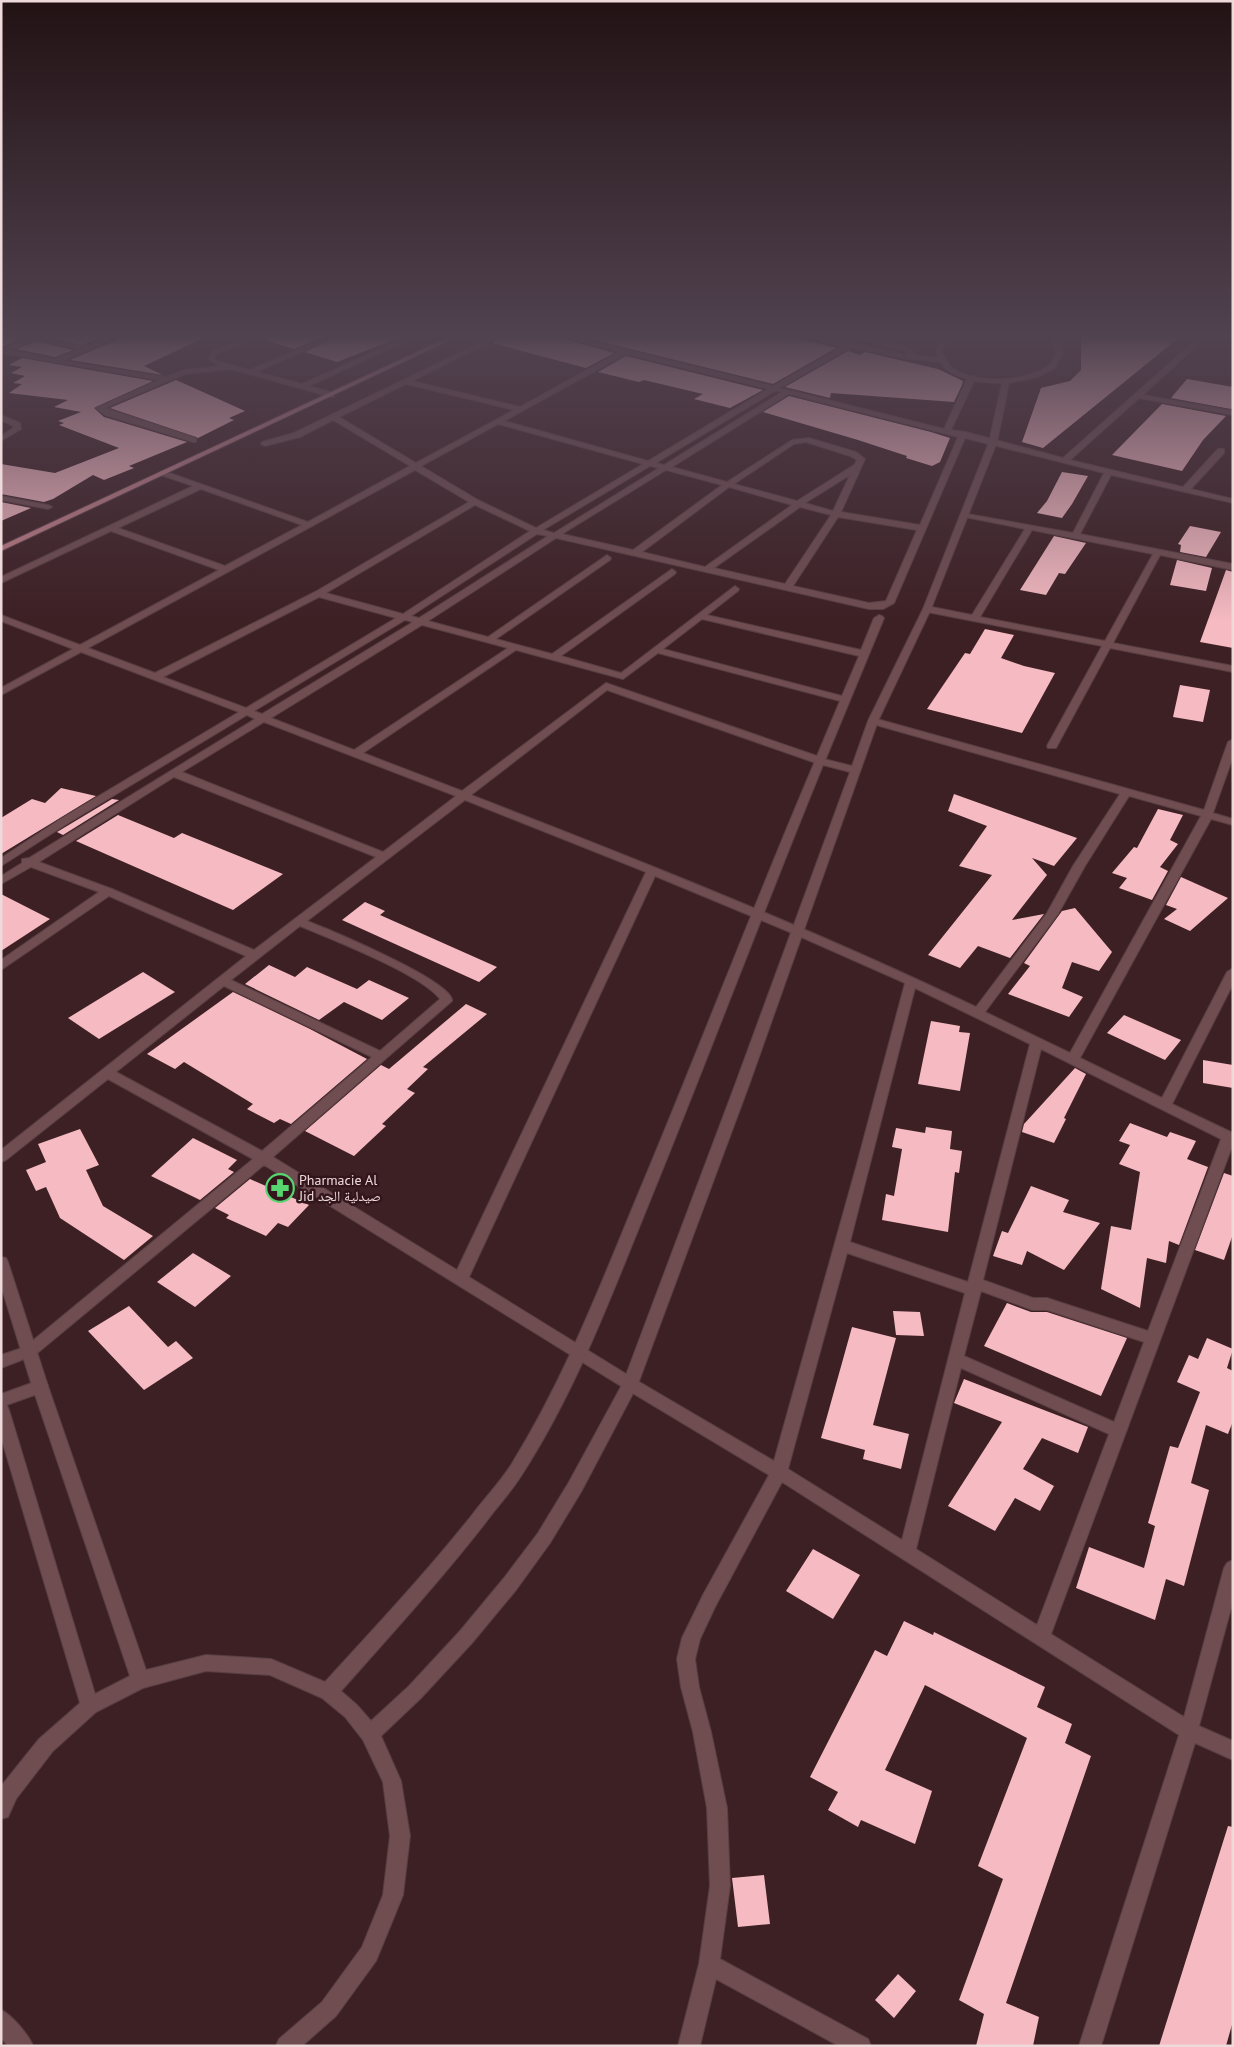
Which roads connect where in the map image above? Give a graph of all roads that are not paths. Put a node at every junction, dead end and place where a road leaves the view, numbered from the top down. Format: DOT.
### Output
graph roads {
  1 [pos="14,432"];
  2 [pos="168,432"];
  3 [pos="254,432"];
  4 [pos="305,432"];
  5 [pos="356,432"];
  6 [pos="481,432"];
  7 [pos="534,432"];
  8 [pos="702,432"];
  9 [pos="723,432"];
  10 [pos="954,432"];
  11 [pos="995,432"];
  12 [pos="1096,432"];
  13 [pos="963,434"];
  14 [pos="1,438"];
  15 [pos="193,440"];
  16 [pos="993,442"];
  17 [pos="266,444"];
  18 [pos="1221,451"];
  19 [pos="1064,460"];
  20 [pos="651,462"];
  21 [pos="667,466"];
  22 [pos="857,467"];
  23 [pos="415,468"];
  24 [pos="1109,472"];
  25 [pos="164,473"];
  26 [pos="729,484"];
  27 [pos="200,486"];
  28 [pos="1185,490"];
  29 [pos="1,498"];
  30 [pos="1233,501"];
  31 [pos="475,502"];
  32 [pos="798,504"];
  33 [pos="48,507"];
  34 [pos="836,514"];
  35 [pos="965,515"];
  36 [pos="307,524"];
  37 [pos="1030,527"];
  38 [pos="111,528"];
  39 [pos="922,528"];
  40 [pos="536,531"];
  41 [pos="1076,535"];
  42 [pos="554,536"];
  43 [pos="1,549"];
  44 [pos="1158,552"];
  45 [pos="634,554"];
  46 [pos="607,558"];
  47 [pos="1233,567"];
  48 [pos="225,569"];
  49 [pos="706,570"];
  50 [pos="672,572"];
  51 [pos="1,580"];
  52 [pos="787,588"];
  53 [pos="735,589"];
  54 [pos="318,594"];
  55 [pos="927,609"];
  56 [pos="700,616"];
  57 [pos="404,617"];
  58 [pos="1,618"];
  59 [pos="879,618"];
  60 [pos="975,618"];
  61 [pos="420,622"];
  62 [pos="489,640"];
  63 [pos="1108,645"];
  64 [pos="515,647"];
  65 [pos="80,648"];
  66 [pos="656,650"];
  67 [pos="864,654"];
  68 [pos="554,657"];
  69 [pos="1233,669"];
  70 [pos="155,677"];
  71 [pos="1,692"];
  72 [pos="846,700"];
  73 [pos="246,712"];
  74 [pos="263,718"];
  75 [pos="873,721"];
  76 [pos="1233,742"];
  77 [pos="1052,746"];
  78 [pos="356,754"];
  79 [pos="820,761"];
  80 [pos="855,770"];
  81 [pos="174,772"];
  82 [pos="1126,792"];
  83 [pos="464,795"];
  84 [pos="1207,816"];
  85 [pos="1233,822"];
  86 [pos="12,856"];
  87 [pos="384,856"];
  88 [pos="31,862"];
  89 [pos="1,863"];
  90 [pos="652,870"];
  91 [pos="1,881"];
  92 [pos="108,891"];
  93 [pos="756,914"];
  94 [pos="301,922"];
  95 [pos="797,931"];
  96 [pos="255,955"];
  97 [pos="1,966"];
  98 [pos="1233,972"];
  99 [pos="223,981"];
  100 [pos="911,982"];
  101 [pos="977,1014"];
  102 [pos="1036,1043"];
  103 [pos="380,1056"];
  104 [pos="1072,1060"];
  105 [pos="107,1073"];
  106 [pos="1165,1106"];
  107 [pos="1231,1138"];
  108 [pos="1,1156"];
  109 [pos="264,1158"];
  110 [pos="841,1246"];
  111 [pos="1,1262"];
  112 [pos="460,1280"];
  113 [pos="975,1286"];
  114 [pos="1152,1339"];
  115 [pos="30,1351"];
  116 [pos="580,1353"];
  117 [pos="956,1358"];
  118 [pos="1,1362"];
  119 [pos="630,1384"];
  120 [pos="40,1386"];
  121 [pos="1,1401"];
  122 [pos="1,1410"];
  123 [pos="1118,1431"];
  124 [pos="779,1472"];
  125 [pos="908,1552"];
  126 [pos="1233,1568"];
  127 [pos="1041,1636"];
  128 [pos="140,1680"];
  129 [pos="328,1692"];
  130 [pos="90,1706"];
  131 [pos="1189,1730"];
  132 [pos="370,1734"];
  133 [pos="1233,1751"];
  134 [pos="1,1810"];
  135 [pos="709,1964"];
  136 [pos="3,2027"];
  137 [pos="23,2046"];
  138 [pos="286,2046"];
  139 [pos="689,2046"];
  140 [pos="861,2046"];
  141 [pos="1090,2046"];
  1 -- 14 [label="street"];
  2 -- 15 [label="street"];
  3 -- 25 [label="main road"];
  4 -- 17 [label="street"];
  5 -- 23 [label="street"];
  6 -- 23 [label="street"];
  7 -- 20 [label="street"];
  8 -- 20 [label="street"];
  9 -- 21 [label="street"];
  10 -- 13 [label="street"];
  11 -- 16 [label="street"];
  12 -- 19 [label="street"];
  13 -- 16 [label="street"];
  13 -- 39 [label="street"];
  16 -- 19 [label="street"];
  16 -- 35 [label="street"];
  18 -- 28 [label="street"];
  19 -- 24 [label="street"];
  20 -- 21 [label="street"];
  20 -- 40 [label="street"];
  21 -- 26 [label="street"];
  21 -- 42 [label="street"];
  22 -- 26 [label="street"];
  22 -- 32 [label="street"];
  22 -- 34 [label="street"];
  23 -- 31 [label="street"];
  23 -- 36 [label="street"];
  24 -- 28 [label="street"];
  24 -- 41 [label="street"];
  25 -- 27 [label="street"];
  25 -- 43 [label="main road"];
  26 -- 32 [label="street"];
  26 -- 45 [label="street"];
  27 -- 36 [label="street"];
  27 -- 38 [label="street"];
  28 -- 30 [label="street"];
  29 -- 33 [label="street"];
  31 -- 40 [label="street"];
  31 -- 54 [label="street"];
  32 -- 34 [label="street"];
  32 -- 49 [label="street"];
  34 -- 39 [label="street"];
  34 -- 52 [label="street"];
  35 -- 37 [label="street"];
  35 -- 55 [label="street"];
  36 -- 48 [label="street"];
  37 -- 41 [label="street"];
  37 -- 60 [label="street"];
  38 -- 48 [label="street"];
  38 -- 51 [label="street"];
  39 -- 52 [label="street"];
  40 -- 42 [label="street"];
  40 -- 57 [label="street"];
  41 -- 44 [label="street"];
  42 -- 45 [label="street"];
  42 -- 61 [label="street"];
  44 -- 47 [label="street"];
  44 -- 63 [label="street"];
  45 -- 49 [label="street"];
  46 -- 62 [label="street"];
  48 -- 65 [label="street"];
  49 -- 52 [label="street"];
  50 -- 68 [label="street"];
  53 -- 56 [label="street"];
  54 -- 57 [label="street"];
  54 -- 70 [label="street"];
  55 -- 60 [label="street"];
  55 -- 75 [label="street"];
  56 -- 66 [label="street"];
  56 -- 67 [label="street"];
  57 -- 61 [label="street"];
  57 -- 73 [label="street"];
  58 -- 65 [label="street"];
  59 -- 67 [label="street"];
  60 -- 63 [label="street"];
  61 -- 62 [label="street"];
  61 -- 74 [label="street"];
  62 -- 64 [label="street"];
  63 -- 69 [label="street"];
  63 -- 77 [label="street"];
  64 -- 68 [label="street"];
  64 -- 78 [label="street"];
  65 -- 70 [label="street"];
  65 -- 71 [label="street"];
  66 -- 68 [label="street"];
  66 -- 72 [label="street"];
  67 -- 72 [label="street"];
  70 -- 73 [label="street"];
  72 -- 79 [label="street"];
  73 -- 74 [label="street"];
  73 -- 86 [label="street"];
  74 -- 78 [label="street"];
  74 -- 81 [label="street"];
  75 -- 80 [label="street"];
  75 -- 82 [label="street"];
  76 -- 84 [label="street"];
  78 -- 83 [label="street"];
  79 -- 80 [label="street"];
  79 -- 83 [label="street"];
  79 -- 93 [label="street"];
  80 -- 95 [label="street"];
  81 -- 87 [label="street"];
  81 -- 88 [label="street"];
  82 -- 84 [label="street"];
  82 -- 101 [label="street"];
  83 -- 87 [label="street"];
  83 -- 90 [label="street"];
  84 -- 85 [label="street"];
  84 -- 104 [label="street"];
  86 -- 88 [label="street"];
  86 -- 89 [label="street"];
  87 -- 94 [label="street"];
  88 -- 91 [label="street"];
  88 -- 92 [label="street"];
  90 -- 93 [label="street"];
  90 -- 112 [label="street"];
  92 -- 96 [label="street"];
  92 -- 97 [label="street"];
  93 -- 95 [label="street"];
  93 -- 116 [label="street"];
  94 -- 96 [label="street"];
  94 -- 103 [label="street"];
  95 -- 100 [label="street"];
  95 -- 119 [label="street"];
  96 -- 99 [label="street"];
  98 -- 106 [label="street"];
  99 -- 103 [label="street"];
  99 -- 105 [label="street"];
  100 -- 101 [label="street"];
  100 -- 110 [label="street"];
  101 -- 102 [label="street"];
  102 -- 104 [label="street"];
  102 -- 113 [label="street"];
  103 -- 109 [label="street"];
  104 -- 106 [label="street"];
  105 -- 108 [label="street"];
  105 -- 109 [label="street"];
  106 -- 107 [label="street"];
  107 -- 114 [label="street"];
  109 -- 112 [label="street"];
  109 -- 115 [label="street"];
  110 -- 113 [label="street"];
  110 -- 124 [label="street"];
  111 -- 115 [label="street"];
  112 -- 116 [label="street"];
  113 -- 114 [label="street"];
  113 -- 117 [label="street"];
  114 -- 123 [label="street"];
  115 -- 118 [label="street"];
  115 -- 120 [label="street"];
  116 -- 119 [label="street"];
  116 -- 129 [label="street"];
  117 -- 123 [label="street"];
  117 -- 125 [label="street"];
  119 -- 124 [label="street"];
  119 -- 132 [label="street"];
  120 -- 121 [label="street"];
  120 -- 128 [label="street"];
  122 -- 130 [label="street"];
  123 -- 127 [label="street"];
  124 -- 125 [label="street"];
  124 -- 135 [label="street"];
  125 -- 127 [label="street"];
  126 -- 131 [label="street"];
  127 -- 131 [label="street"];
  128 -- 129 [label="street"];
  128 -- 130 [label="street"];
  129 -- 132 [label="street"];
  130 -- 134 [label="street"];
  131 -- 133 [label="street"];
  131 -- 141 [label="street"];
  132 -- 138 [label="street"];
  135 -- 139 [label="street"];
  135 -- 140 [label="street"];
  136 -- 137 [label="street"];
}
